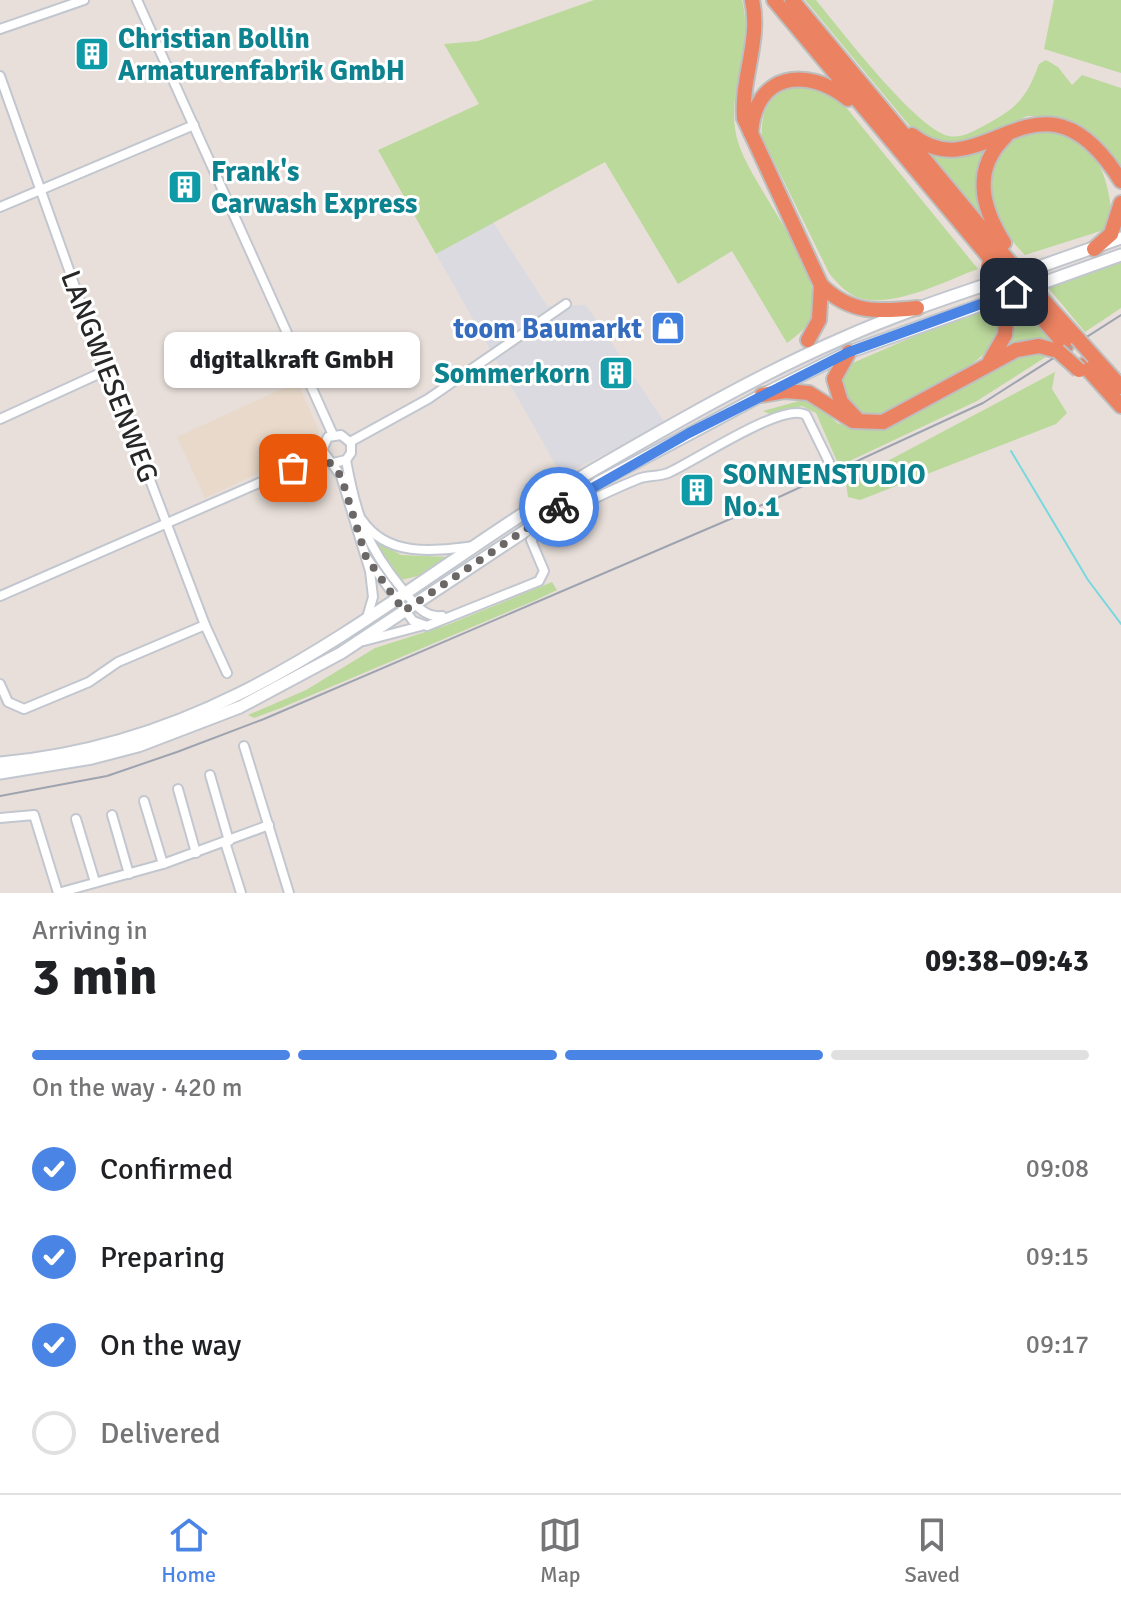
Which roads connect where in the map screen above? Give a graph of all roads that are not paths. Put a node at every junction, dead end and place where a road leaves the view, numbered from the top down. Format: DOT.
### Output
graph roads {
  1 [pos="84,0"];
  2 [pos="137,0"];
  3 [pos="752,0"];
  4 [pos="774,0"];
  5 [pos="792,0"];
  6 [pos="0,29"];
  7 [pos="0,76"];
  8 [pos="886,115"];
  9 [pos="870,116"];
  10 [pos="194,125"];
  11 [pos="1014,130"];
  12 [pos="754,145"];
  13 [pos="1100,153"];
  14 [pos="1121,181"];
  15 [pos="40,190"];
  16 [pos="1121,202"];
  17 [pos="0,207"];
  18 [pos="1121,238"];
  19 [pos="1094,249"];
  20 [pos="1121,255"];
  21 [pos="1000,261"];
  22 [pos="821,285"];
  23 [pos="1036,301"];
  24 [pos="566,304"];
  25 [pos="917,308"];
  26 [pos="808,340"];
  27 [pos="1067,345"];
  28 [pos="849,352"];
  29 [pos="988,364"];
  30 [pos="1086,364"];
  31 [pos="105,371"];
  32 [pos="769,374"];
  33 [pos="762,395"];
  34 [pos="1119,398"];
  35 [pos="0,419"];
  36 [pos="865,423"];
  37 [pos="333,435"];
  38 [pos="350,442"];
  39 [pos="323,455"];
  40 [pos="346,460"];
  41 [pos="829,462"];
  42 [pos="333,463"];
  43 [pos="357,512"];
  44 [pos="168,526"];
  45 [pos="474,546"];
  46 [pos="366,557"];
  47 [pos="0,596"];
  48 [pos="405,602"];
  49 [pos="447,616"];
  50 [pos="365,623"];
  51 [pos="205,625"];
  52 [pos="421,626"];
  53 [pos="360,642"];
  54 [pos="227,673"];
  55 [pos="0,684"];
  56 [pos="244,746"];
  57 [pos="2,768"];
  58 [pos="210,775"];
  59 [pos="178,789"];
  60 [pos="144,801"];
  61 [pos="112,815"];
  62 [pos="0,818"];
  63 [pos="76,819"];
  64 [pos="269,825"];
  65 [pos="227,842"];
  66 [pos="196,853"];
  67 [pos="163,864"];
  68 [pos="129,874"];
  69 [pos="95,882"];
  70 [pos="58,893"];
  71 [pos="241,893"];
  72 [pos="289,893"];
  1 -- 6 [label="street"];
  2 -- 10 [label="street"];
  3 -- 12 [label="highway"];
  4 -- 9 [label="highway"];
  5 -- 8 [label="highway"];
  7 -- 15 [label="street, LANGWIESENWEG"];
  8 -- 11 [label="highway"];
  8 -- 21 [label="highway"];
  9 -- 12 [label="highway"];
  9 -- 21 [label="highway"];
  10 -- 15 [label="street"];
  10 -- 37 [label="street"];
  11 -- 13 [label="highway"];
  11 -- 21 [label="highway"];
  12 -- 22 [label="highway"];
  13 -- 14 [label="highway"];
  13 -- 16 [label="highway"];
  15 -- 17 [label="street"];
  15 -- 31 [label="street, LANGWIESENWEG"];
  16 -- 19 [label="highway"];
  18 -- 19 [label="main road"];
  19 -- 25 [label="main road"];
  20 -- 28 [label="main road"];
  21 -- 23 [label="highway, bridge"];
  21 -- 23 [label="highway, bridge"];
  21 -- 29 [label="highway, bridge"];
  22 -- 25 [label="highway"];
  22 -- 26 [label="highway"];
  23 -- 27 [label="highway"];
  24 -- 38 [label="street"];
  25 -- 32 [label="main road"];
  26 -- 32 [label="main road"];
  27 -- 29 [label="highway"];
  27 -- 30 [label="highway, bridge"];
  27 -- 30 [label="highway, bridge"];
  28 -- 33 [label="main road"];
  28 -- 36 [label="highway"];
  29 -- 36 [label="highway"];
  30 -- 34 [label="highway"];
  31 -- 35 [label="street"];
  31 -- 44 [label="street, LANGWIESENWEG"];
  32 -- 45 [label="main road"];
  33 -- 36 [label="highway"];
  33 -- 48 [label="main road"];
  37 -- 38 [label="street"];
  37 -- 39 [label="street"];
  38 -- 40 [label="street"];
  39 -- 42 [label="street"];
  39 -- 44 [label="street"];
  40 -- 42 [label="street"];
  40 -- 43 [label="street"];
  41 -- 49 [label="street"];
  42 -- 46 [label="street"];
  43 -- 45 [label="street"];
  43 -- 48 [label="street"];
  44 -- 47 [label="street"];
  44 -- 51 [label="street, LANGWIESENWEG"];
  45 -- 48 [label="main road"];
  46 -- 48 [label="street"];
  46 -- 50 [label="street"];
  48 -- 49 [label="street"];
  48 -- 50 [label="main road"];
  48 -- 52 [label="street"];
  48 -- 53 [label="main road"];
  49 -- 52 [label="street"];
  50 -- 57 [label="main road"];
  51 -- 54 [label="street, LANGWIESENWEG"];
  51 -- 55 [label="street"];
  52 -- 53 [label="street"];
  53 -- 57 [label="main road"];
  56 -- 64 [label="street"];
  58 -- 65 [label="street"];
  59 -- 66 [label="street"];
  60 -- 67 [label="street"];
  61 -- 68 [label="street"];
  62 -- 70 [label="street"];
  63 -- 69 [label="street"];
  64 -- 65 [label="street"];
  64 -- 72 [label="street"];
  65 -- 66 [label="street"];
  65 -- 71 [label="street"];
  66 -- 67 [label="street"];
  67 -- 68 [label="street"];
  68 -- 69 [label="street"];
  69 -- 70 [label="street"];
}
